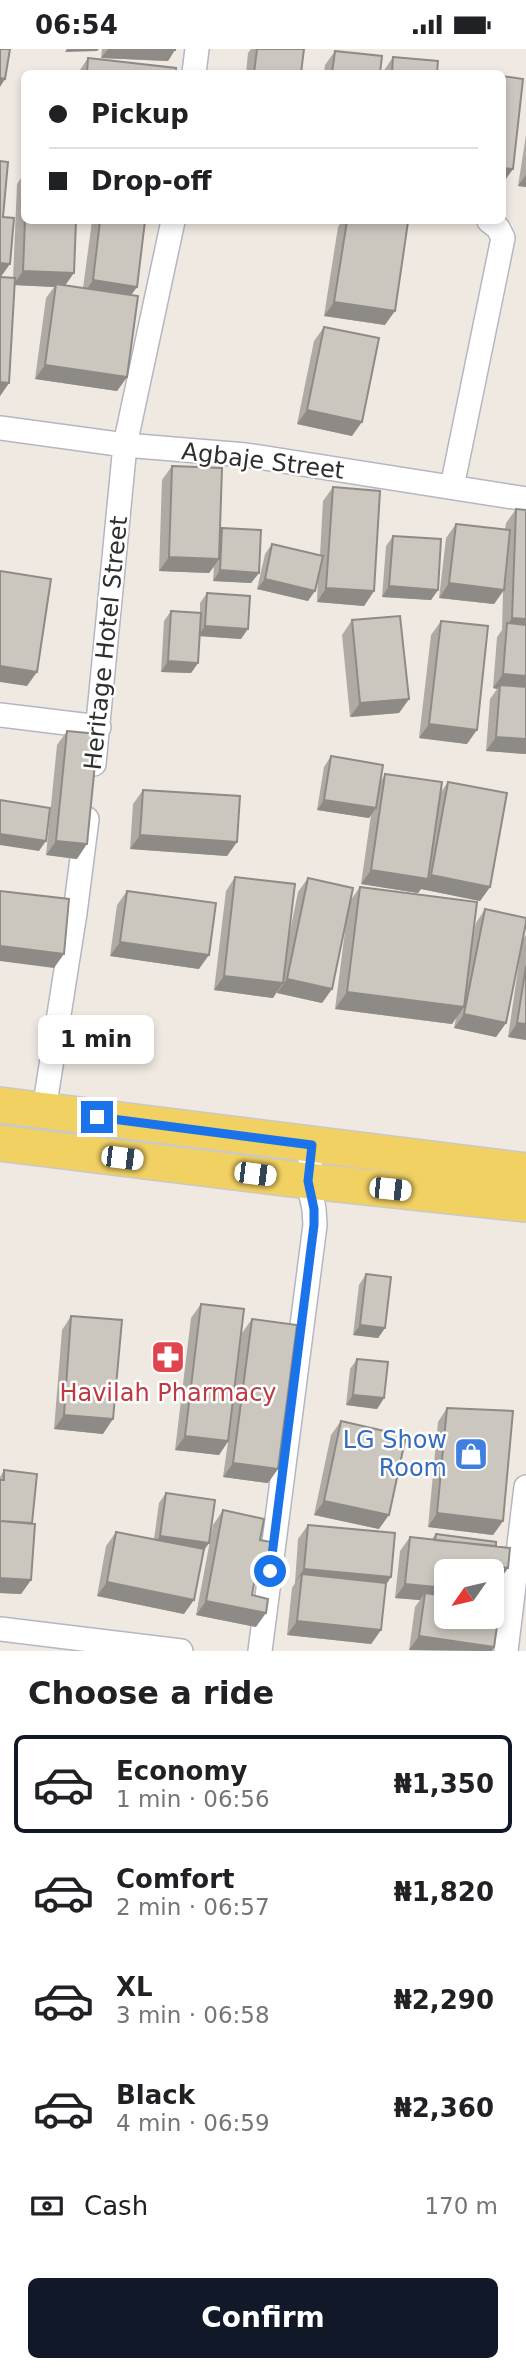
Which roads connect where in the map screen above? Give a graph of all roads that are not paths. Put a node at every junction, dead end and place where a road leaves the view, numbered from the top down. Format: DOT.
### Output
graph roads {
  1 [pos="197,49"];
  2 [pos="194,70"];
  3 [pos="172,224"];
  4 [pos="493,224"];
  5 [pos="0,428"];
  6 [pos="125,445"];
  7 [pos="452,487"];
  8 [pos="526,499"];
  9 [pos="0,716"];
  10 [pos="99,727"];
  11 [pos="0,1105"];
  12 [pos="44,1110"];
  13 [pos="0,1143"];
  14 [pos="312,1145"];
  15 [pos="526,1171"];
  16 [pos="308,1181"];
  17 [pos="526,1204"];
  18 [pos="526,1487"];
  19 [pos="0,1629"];
  20 [pos="181,1651"];
  21 [pos="260,1651"];
  22 [pos="506,1651"];
  1 -- 2 [label="street"];
  3 -- 6 [label="street, Heritage Hotel Street"];
  4 -- 7 [label="street"];
  5 -- 6 [label="street, Agbaje Street"];
  6 -- 7 [label="street, Agbaje Street"];
  6 -- 10 [label="street, Heritage Hotel Street"];
  7 -- 8 [label="street, Agbaje Street"];
  9 -- 10 [label="street"];
  10 -- 12 [label="street, Heritage Hotel Street"];
  11 -- 12 [label="main road"];
  12 -- 14 [label="main road"];
  13 -- 16 [label="main road"];
  14 -- 15 [label="main road"];
  14 -- 16 [label="street"];
  16 -- 17 [label="main road"];
  16 -- 21 [label="street"];
  18 -- 22 [label="street"];
  19 -- 20 [label="street"];
}
